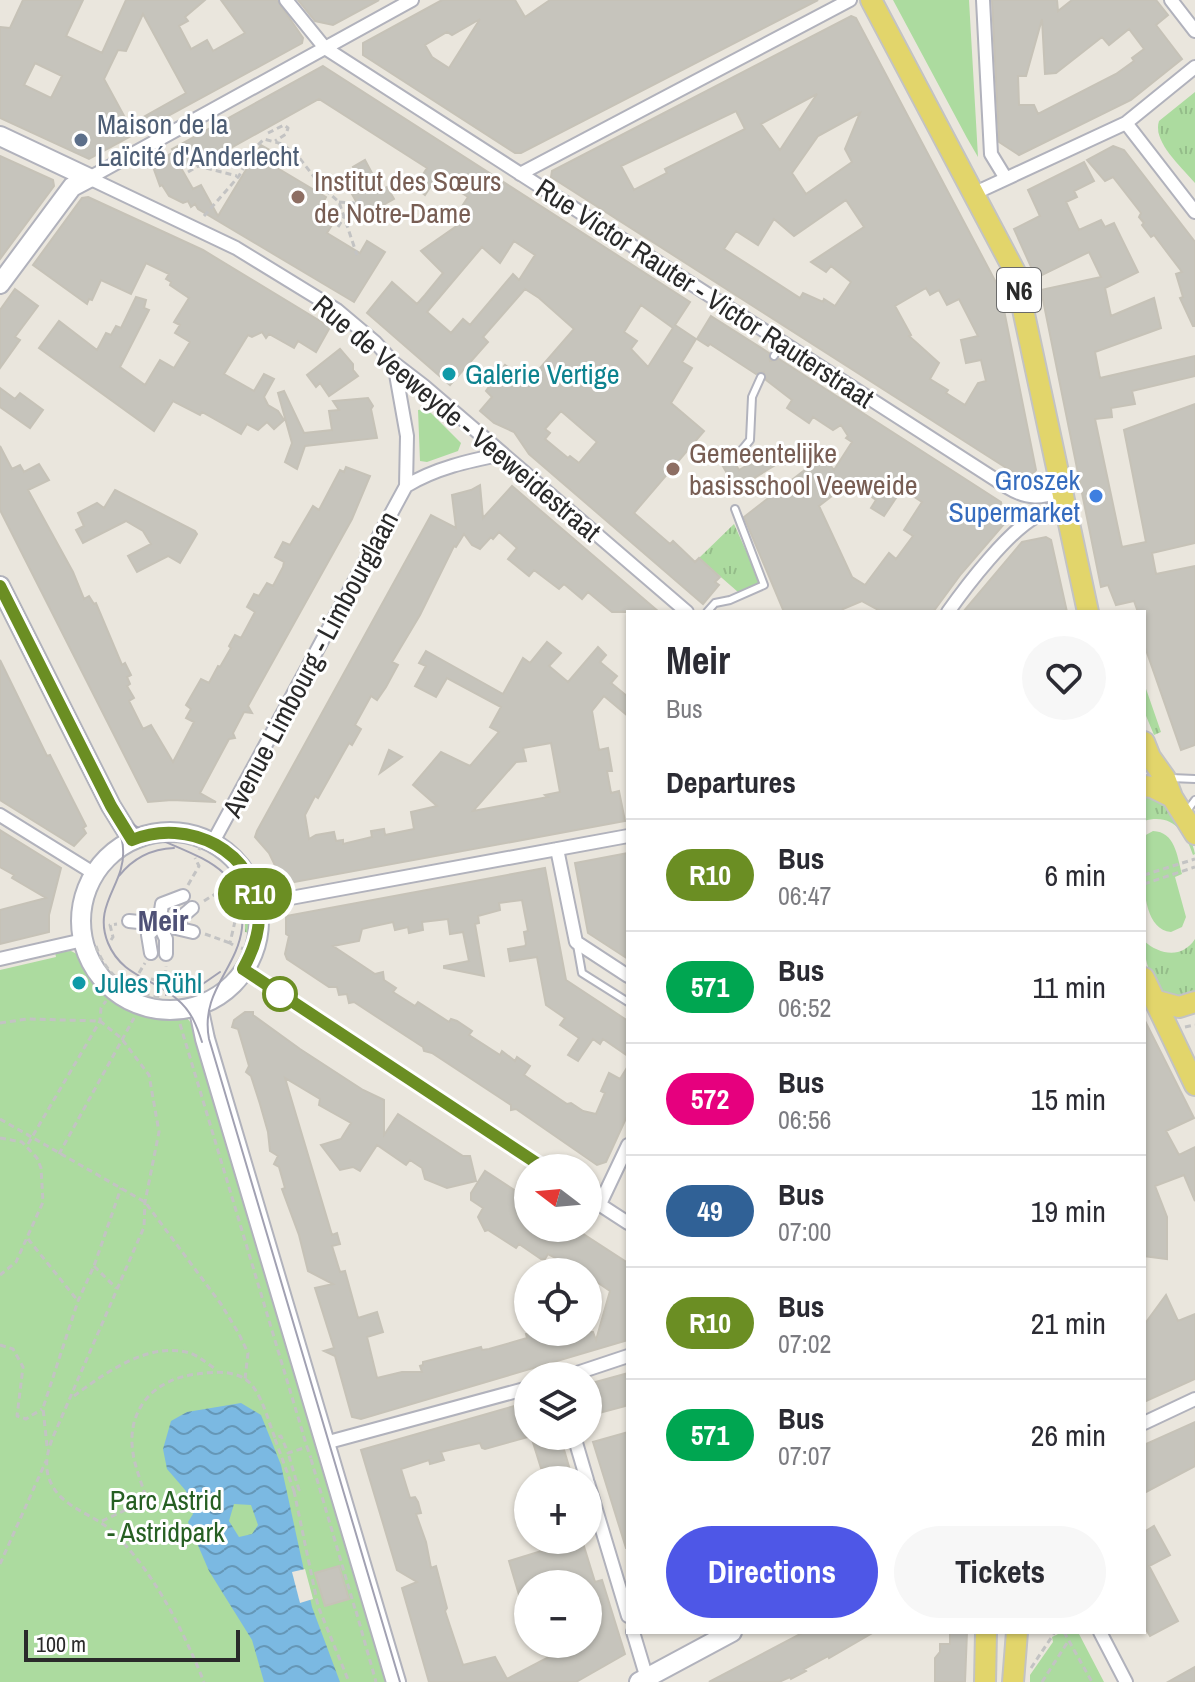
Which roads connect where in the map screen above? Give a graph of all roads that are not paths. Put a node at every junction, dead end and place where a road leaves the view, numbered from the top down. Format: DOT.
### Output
graph roads {
  1 [pos="286,0"];
  2 [pos="412,0"];
  3 [pos="850,0"];
  4 [pos="871,0"];
  5 [pos="983,0"];
  6 [pos="1171,0"];
  7 [pos="1195,31"];
  8 [pos="325,48"];
  9 [pos="1195,67"];
  10 [pos="1126,123"];
  11 [pos="0,136"];
  12 [pos="520,174"];
  13 [pos="1005,177"];
  14 [pos="89,178"];
  15 [pos="975,193"];
  16 [pos="1193,207"];
  17 [pos="0,284"];
  18 [pos="782,343"];
  19 [pos="774,356"];
  20 [pos="394,363"];
  21 [pos="761,377"];
  22 [pos="741,451"];
  23 [pos="503,454"];
  24 [pos="406,486"];
  25 [pos="1064,498"];
  26 [pos="735,509"];
  27 [pos="0,586"];
  28 [pos="685,610"];
  29 [pos="709,610"];
  30 [pos="949,610"];
  31 [pos="1088,610"];
  32 [pos="1146,746"];
  33 [pos="1195,779"];
  34 [pos="1146,786"];
  35 [pos="1168,787"];
  36 [pos="0,815"];
  37 [pos="1192,819"];
  38 [pos="626,836"];
  39 [pos="132,840"];
  40 [pos="206,846"];
  41 [pos="557,849"];
  42 [pos="95,874"];
  43 [pos="183,896"];
  44 [pos="258,904"];
  45 [pos="192,908"];
  46 [pos="129,921"];
  47 [pos="165,925"];
  48 [pos="193,932"];
  49 [pos="88,940"];
  50 [pos="576,942"];
  51 [pos="151,953"];
  52 [pos="166,954"];
  53 [pos="0,959"];
  54 [pos="243,969"];
  55 [pos="626,975"];
  56 [pos="1146,982"];
  57 [pos="626,1001"];
  58 [pos="1157,1001"];
  59 [pos="1195,1002"];
  60 [pos="198,1006"];
  61 [pos="1195,1085"];
  62 [pos="626,1149"];
  63 [pos="523,1154"];
  64 [pos="602,1200"];
  65 [pos="602,1205"];
  66 [pos="626,1222"];
  67 [pos="626,1357"];
  68 [pos="602,1365"];
  69 [pos="514,1392"];
  70 [pos="1195,1399"];
  71 [pos="1146,1422"];
  72 [pos="318,1448"];
  73 [pos="602,1528"];
  74 [pos="626,1609"];
  75 [pos="633,1634"];
  76 [pos="728,1634"];
  77 [pos="986,1634"];
  78 [pos="1017,1634"];
  79 [pos="1101,1634"];
  80 [pos="644,1680"];
  81 [pos="1013,1681"];
  82 [pos="396,1682"];
  83 [pos="985,1682"];
  84 [pos="1126,1682"];
  1 -- 8 [label="street, Rue Victor Rauter - Victor Rauterstraat"];
  2 -- 8 [label="street"];
  3 -- 12 [label="street"];
  4 -- 15 [label="main road, N6"];
  5 -- 13 [label="street"];
  6 -- 7 [label="street"];
  8 -- 12 [label="street, Rue Victor Rauter - Victor Rauterstraat"];
  8 -- 14 [label="street"];
  9 -- 10 [label="street"];
  10 -- 13 [label="street"];
  10 -- 16 [label="street"];
  11 -- 14 [label="street, Rue de Veeweyde - Veeweidestraat"];
  12 -- 18 [label="street, Rue Victor Rauter - Victor Rauterstraat"];
  13 -- 15 [label="street"];
  14 -- 17 [label="street"];
  14 -- 20 [label="street, Rue de Veeweyde - Veeweidestraat"];
  15 -- 25 [label="main road, N6"];
  18 -- 19 [label="lane"];
  18 -- 25 [label="street, Rue Victor Rauter - Victor Rauterstraat"];
  20 -- 23 [label="street, Rue de Veeweyde - Veeweidestraat"];
  20 -- 24 [label="street, Avenue Limbourg - Limbourglaan"];
  21 -- 22 [label="lane"];
  23 -- 24 [label="street, Avenue Limbourg - Limbourglaan"];
  23 -- 28 [label="street, Rue de Veeweyde - Veeweidestraat"];
  24 -- 40 [label="street, Avenue Limbourg - Limbourglaan"];
  25 -- 30 [label="street"];
  25 -- 31 [label="main road, N6"];
  26 -- 29 [label="lane"];
  27 -- 39 [label="street"];
  32 -- 35 [label="main road"];
  33 -- 35 [label="lane"];
  34 -- 35 [label="main road"];
  35 -- 37 [label="main road"];
  36 -- 42 [label="street"];
  38 -- 41 [label="street"];
  39 -- 40 [label="street"];
  39 -- 42 [label="street"];
  40 -- 44 [label="street"];
  41 -- 44 [label="street"];
  41 -- 50 [label="street"];
  42 -- 49 [label="street"];
  43 -- 47 [label="street"];
  44 -- 54 [label="street"];
  45 -- 47 [label="street"];
  46 -- 47 [label="street"];
  47 -- 48 [label="street"];
  47 -- 51 [label="street"];
  47 -- 52 [label="street"];
  49 -- 53 [label="street"];
  49 -- 60 [label="street"];
  50 -- 55 [label="street"];
  50 -- 57 [label="lane"];
  54 -- 60 [label="street"];
  54 -- 63 [label="street"];
  56 -- 58 [label="main road"];
  58 -- 59 [label="main road"];
  58 -- 61 [label="main road"];
  60 -- 72 [label="street"];
  62 -- 64 [label="street"];
  65 -- 66 [label="street"];
  67 -- 68 [label="street"];
  69 -- 72 [label="street"];
  70 -- 71 [label="street"];
  72 -- 82 [label="street"];
  73 -- 74 [label="street"];
  75 -- 80 [label="street"];
  76 -- 80 [label="street"];
  77 -- 83 [label="main road"];
  78 -- 81 [label="main road"];
  79 -- 84 [label="street"];
}
